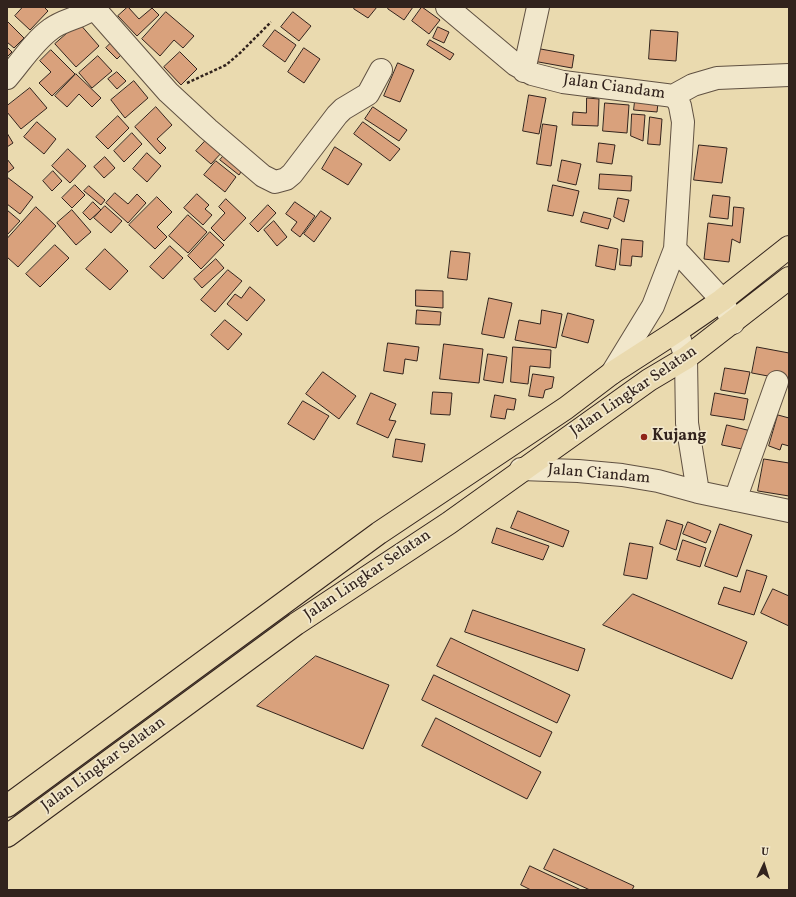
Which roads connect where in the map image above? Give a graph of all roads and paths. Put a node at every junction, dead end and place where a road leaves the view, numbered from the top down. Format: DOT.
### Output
graph roads {
  1 [pos="95,7"];
  2 [pos="447,7"];
  3 [pos="538,7"];
  4 [pos="270,22"];
  5 [pos="381,70"];
  6 [pos="524,71"];
  7 [pos="789,75"];
  8 [pos="7,78"];
  9 [pos="168,92"];
  10 [pos="673,96"];
  11 [pos="789,247"];
  12 [pos="675,249"];
  13 [pos="789,278"];
  14 [pos="722,300"];
  15 [pos="733,323"];
  16 [pos="677,331"];
  17 [pos="686,358"];
  18 [pos="612,373"];
  19 [pos="777,382"];
  20 [pos="521,469"];
  21 [pos="698,492"];
  22 [pos="735,500"];
  23 [pos="789,511"];
  24 [pos="7,806"];
  25 [pos="7,836"];
  1 -- 8 [label="street"];
  1 -- 9 [label="street"];
  2 -- 6 [label="street, Jalan Ciandam"];
  3 -- 6 [label="street"];
  4 -- 9 [label="path"];
  5 -- 9 [label="street"];
  6 -- 10 [label="street, Jalan Ciandam"];
  7 -- 10 [label="street"];
  10 -- 12 [label="street, Jalan Ciandam"];
  11 -- 14 [label="main road, Jalan Lingkar Selatan"];
  12 -- 14 [label="street"];
  12 -- 18 [label="street, Jalan Ciandam"];
  13 -- 15 [label="main road, Jalan Lingkar Selatan"];
  14 -- 15 [label="street"];
  14 -- 16 [label="main road, Jalan Lingkar Selatan"];
  15 -- 17 [label="main road, Jalan Lingkar Selatan"];
  16 -- 17 [label="street"];
  16 -- 18 [label="main road, Jalan Lingkar Selatan"];
  17 -- 20 [label="main road, Jalan Lingkar Selatan"];
  17 -- 21 [label="street"];
  18 -- 24 [label="main road, Jalan Lingkar Selatan"];
  19 -- 22 [label="street"];
  20 -- 21 [label="street, Jalan Ciandam"];
  20 -- 25 [label="main road, Jalan Lingkar Selatan"];
  21 -- 22 [label="street, Jalan Ciandam"];
  22 -- 23 [label="street, Jalan Ciandam"];
}
